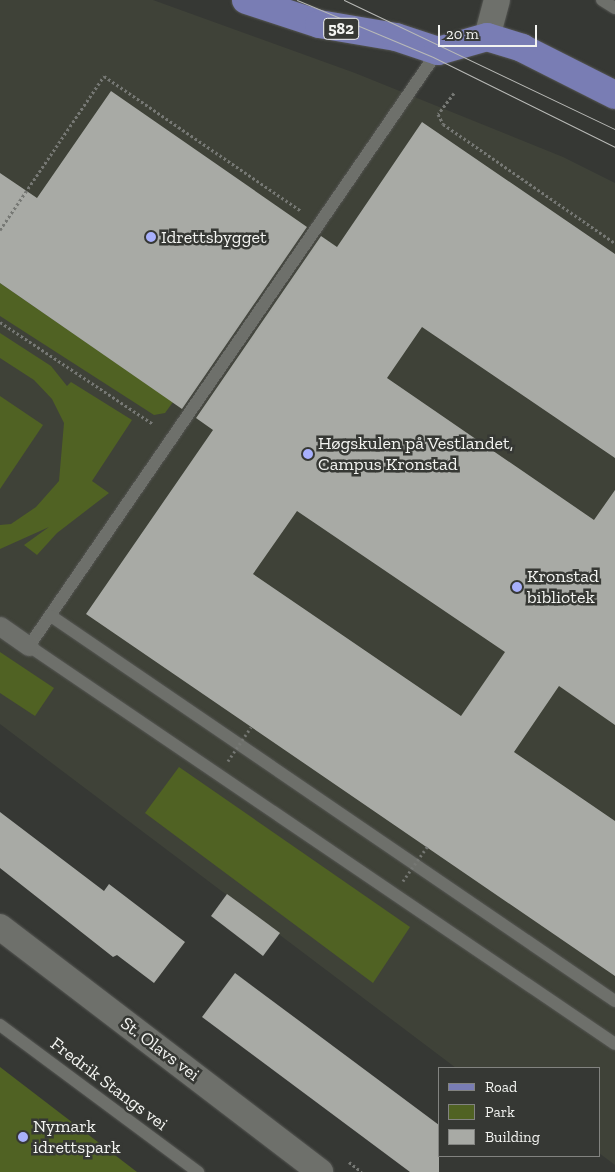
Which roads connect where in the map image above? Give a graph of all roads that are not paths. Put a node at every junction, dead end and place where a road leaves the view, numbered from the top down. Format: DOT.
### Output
graph roads {
  1 [pos="246,0"];
  2 [pos="497,0"];
  3 [pos="602,0"];
  4 [pos="615,8"];
  5 [pos="487,37"];
  6 [pos="438,51"];
  7 [pos="615,95"];
  8 [pos="51,616"];
  9 [pos="0,626"];
  10 [pos="29,646"];
  11 [pos="0,927"];
  12 [pos="615,1001"];
  13 [pos="0,1025"];
  14 [pos="615,1044"];
  15 [pos="198,1172"];
  16 [pos="320,1172"];
  1 -- 6 [label="main road, 582"];
  2 -- 5 [label="street"];
  3 -- 4 [label="lane"];
  5 -- 6 [label="main road"];
  5 -- 7 [label="main road"];
  6 -- 8 [label="lane"];
  8 -- 10 [label="lane"];
  8 -- 12 [label="lane"];
  9 -- 10 [label="street"];
  10 -- 14 [label="lane"];
  11 -- 16 [label="street, St. Olavs vei"];
  13 -- 15 [label="lane, Fredrik Stangs vei"];
}
